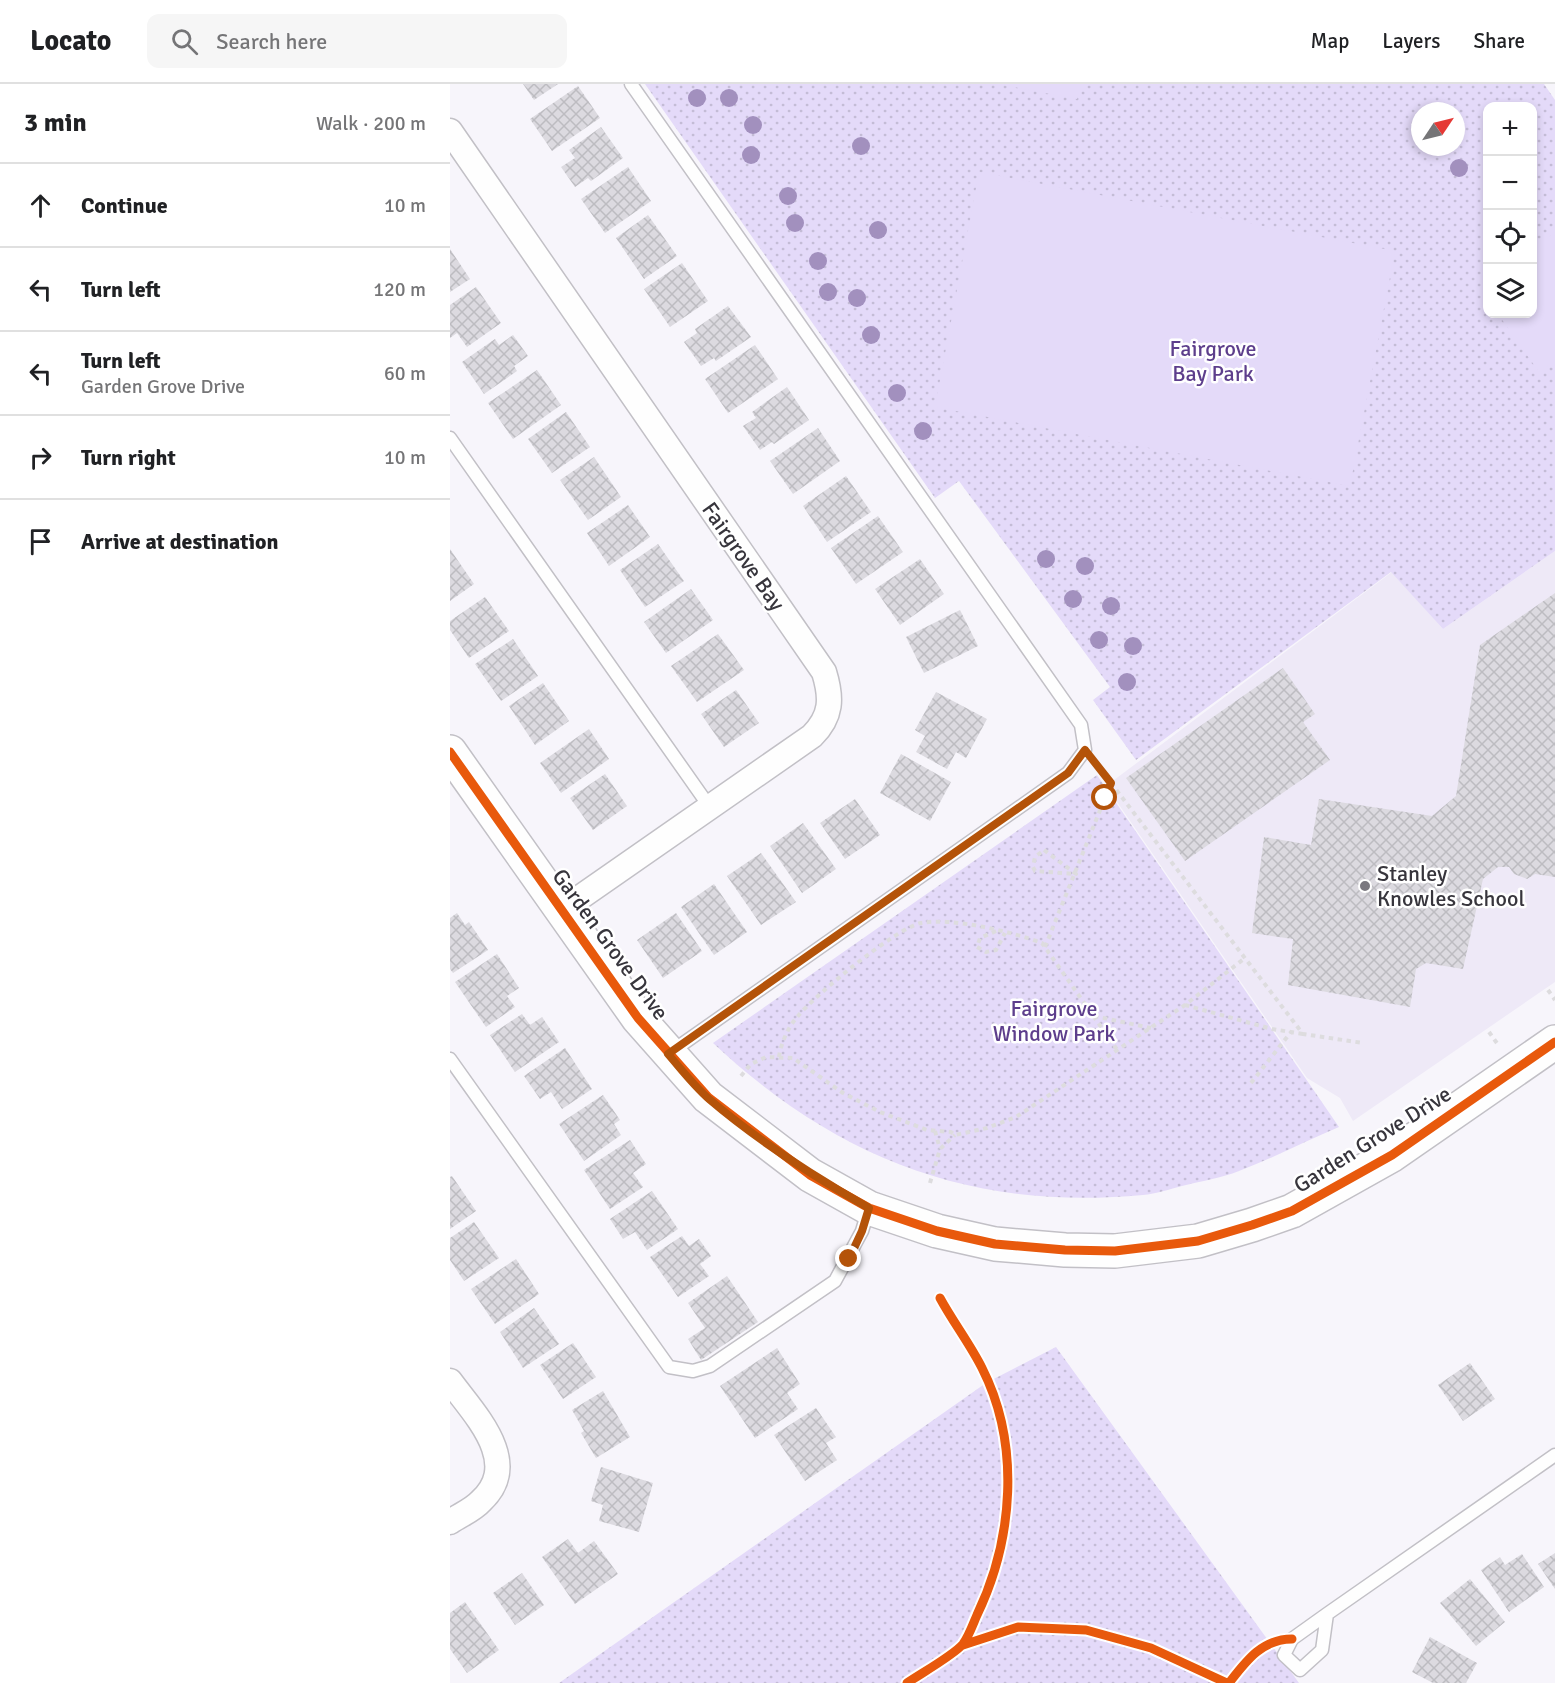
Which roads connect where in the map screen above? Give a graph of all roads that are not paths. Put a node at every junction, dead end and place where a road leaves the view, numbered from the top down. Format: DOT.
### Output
graph roads {
  1 [pos="631,84"];
  2 [pos="450,132"];
  3 [pos="450,438"];
  4 [pos="450,752"];
  5 [pos="709,806"];
  6 [pos="561,910"];
  7 [pos="1552,1050"];
  8 [pos="668,1054"];
  9 [pos="450,1059"];
  10 [pos="869,1208"];
  11 [pos="450,1381"];
  12 [pos="1555,1455"];
  13 [pos="450,1522"];
  14 [pos="1327,1614"];
  1 -- 8 [label="lane"];
  2 -- 5 [label="street, Fairgrove Bay"];
  3 -- 5 [label="lane"];
  4 -- 6 [label="street, Garden Grove Drive"];
  5 -- 6 [label="street, Fairgrove Bay"];
  6 -- 8 [label="street, Garden Grove Drive"];
  7 -- 10 [label="street, Garden Grove Drive"];
  8 -- 10 [label="street, Garden Grove Drive"];
  9 -- 10 [label="lane"];
  11 -- 13 [label="street"];
  12 -- 14 [label="lane"];
}
